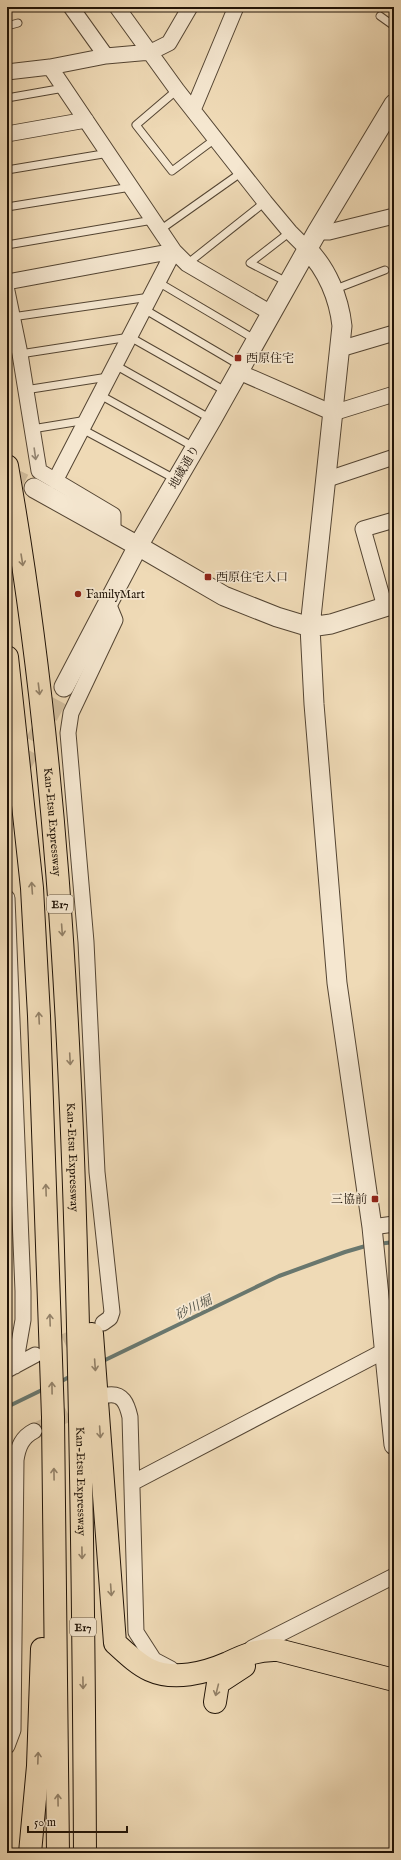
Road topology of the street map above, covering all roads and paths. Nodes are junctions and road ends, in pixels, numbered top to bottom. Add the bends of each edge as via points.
1 (71, 7) edge
2 (117, 7) edge
3 (190, 7) edge
4 (236, 7) edge
5 (380, 16) dead end
6 (18, 23) dead end
7 (7, 26) edge
8 (394, 26) edge
9 (151, 52) junction
10 (106, 56) junction
11 (50, 67) junction
12 (8, 69) edge
13 (64, 88) junction
14 (178, 90) junction
15 (7, 98) edge
16 (394, 104) edge
17 (193, 110) junction
18 (86, 120) junction
19 (7, 134) edge
20 (215, 139) junction
21 (109, 153) junction
22 (7, 170) edge
23 (242, 172) junction
24 (131, 187) junction
25 (265, 202) junction
26 (7, 208) edge
27 (393, 218) edge
28 (157, 225) junction
29 (290, 232) junction
30 (317, 232) junction
31 (7, 245) edge
32 (307, 249) junction
33 (174, 251) junction
34 (188, 264) junction
35 (385, 270) dead end
36 (7, 282) edge
37 (158, 282) junction
38 (289, 282) junction
39 (333, 290) junction
40 (7, 291) edge
41 (147, 303) junction
42 (271, 313) junction
43 (12, 317) junction
44 (394, 333) edge
45 (130, 336) junction
46 (256, 340) junction
47 (340, 349) junction
48 (20, 354) junction
49 (240, 370) junction
50 (112, 371) junction
51 (25, 390) junction
52 (227, 392) junction
53 (394, 394) edge
54 (100, 395) junction
55 (333, 413) junction
56 (212, 420) junction
57 (84, 424) junction
58 (32, 429) junction
59 (195, 448) junction
60 (394, 457) edge
61 (7, 466) edge
62 (176, 480) junction
63 (325, 480) junction
64 (55, 481) junction
65 (34, 488) tunnel mouth
66 (394, 520) edge
67 (113, 531) junction
68 (138, 546) junction
69 (108, 603) junction
70 (390, 605) edge
71 (310, 627) junction
72 (7, 657) edge
73 (64, 686) tunnel mouth
74 (7, 898) edge
75 (394, 1224) edge
76 (372, 1229) junction
77 (91, 1335) junction
78 (384, 1351) junction
79 (43, 1357) junction
80 (11, 1368) edge
81 (95, 1397) junction
82 (34, 1431) tunnel mouth
83 (394, 1445) edge
84 (11, 1478) edge
85 (132, 1483) junction
86 (54, 1504) junction
87 (394, 1576) edge
88 (394, 1680) edge
89 (394, 1687) edge
90 (215, 1702) dead end
91 (7, 1746) edge
92 (30, 1853) edge
93 (58, 1853) edge
94 (85, 1853) edge

1 - 10 street
2 - 9 street
3 - 9 street via 169,43
4 - 17 street
5 - 8 lane
6 - 7 lane
9 - 10 street
9 - 14 street
10 - 11 street
11 - 12 street
11 - 13 street
13 - 15 lane
13 - 18 street
14 - 17 street
14 - 20 lane via 136,125 172,171
16 - 30 street, 地蔵通り
17 - 20 street
18 - 19 street
18 - 21 street
20 - 23 street
21 - 22 lane
21 - 24 street
23 - 25 street
23 - 28 lane
24 - 26 lane
24 - 28 street
25 - 29 street
25 - 34 lane
27 - 30 street via 329,232
28 - 31 lane
28 - 33 street
29 - 32 street
29 - 38 lane via 250,263
30 - 32 street, 地蔵通り
32 - 38 street, 地蔵通り
32 - 39 street via 319,260
33 - 34 street
33 - 36 street
33 - 37 street
34 - 42 street
35 - 39 lane
37 - 41 street
37 - 46 lane
38 - 42 street, 地蔵通り
39 - 47 street via 341,315
40 - 43 street
41 - 43 lane
41 - 45 street
41 - 49 lane
42 - 46 street, 地蔵通り
43 - 48 street
44 - 47 street
45 - 48 lane
45 - 50 street
45 - 52 lane
46 - 49 street, 地蔵通り
47 - 55 street
48 - 51 street
49 - 52 street, 地蔵通り
49 - 55 street
50 - 51 lane
50 - 54 street
50 - 56 lane
51 - 58 street
52 - 56 street, 地蔵通り
53 - 55 street
54 - 57 street
54 - 59 lane
55 - 63 street
56 - 59 street, 地蔵通り
57 - 58 lane
57 - 62 lane
57 - 64 street
58 -> 64 street via 39,472
59 - 62 street, 地蔵通り
60 - 63 street
61 -> 77 highway, Kan-Etsu Expressway / E17 via 27,591 46,749 68,1017 73,1145
62 - 68 street, 地蔵通り
63 - 71 street
64 - 67 street via 113,515
65 - 67 street
66 - 70 street via 363,529
67 - 68 street
68 - 69 street, 地蔵通り
68 - 71 street via 224,596
69 - 73 street, 地蔵通り
69 - 77 street via 115,620 71,713 68,733 86,942 97,1172 112,1312 110,1318
70 - 71 street via 331,624
71 - 76 street via 315,726 337,983
79 -> 72 highway, E17 via 42,1100 32,888
74 - 80 street via 23,1291 23,1320
75 - 76 street
76 - 78 street
77 -> 81 highway, Kan-Etsu Expressway
78 - 83 street
78 - 85 street
79 - 80 street
86 -> 79 highway, E17 via 53,1417
81 - 85 street via 114,1394 124,1399 127,1404 130,1417
81 -> 88 highway via 116,1644 140,1664 162,1674 196,1674 264,1649 278,1650
81 -> 94 highway, Kan-Etsu Expressway / E17
82 - 84 street via 20,1442
84 - 91 street via 13,1730
85 - 87 street via 136,1632 154,1660 168,1669 193,1673 218,1665
92 -> 86 highway via 38,1766 43,1611
93 -> 86 highway, E17
89 -> 90 highway via 296,1660 263,1659 251,1661 218,1683

